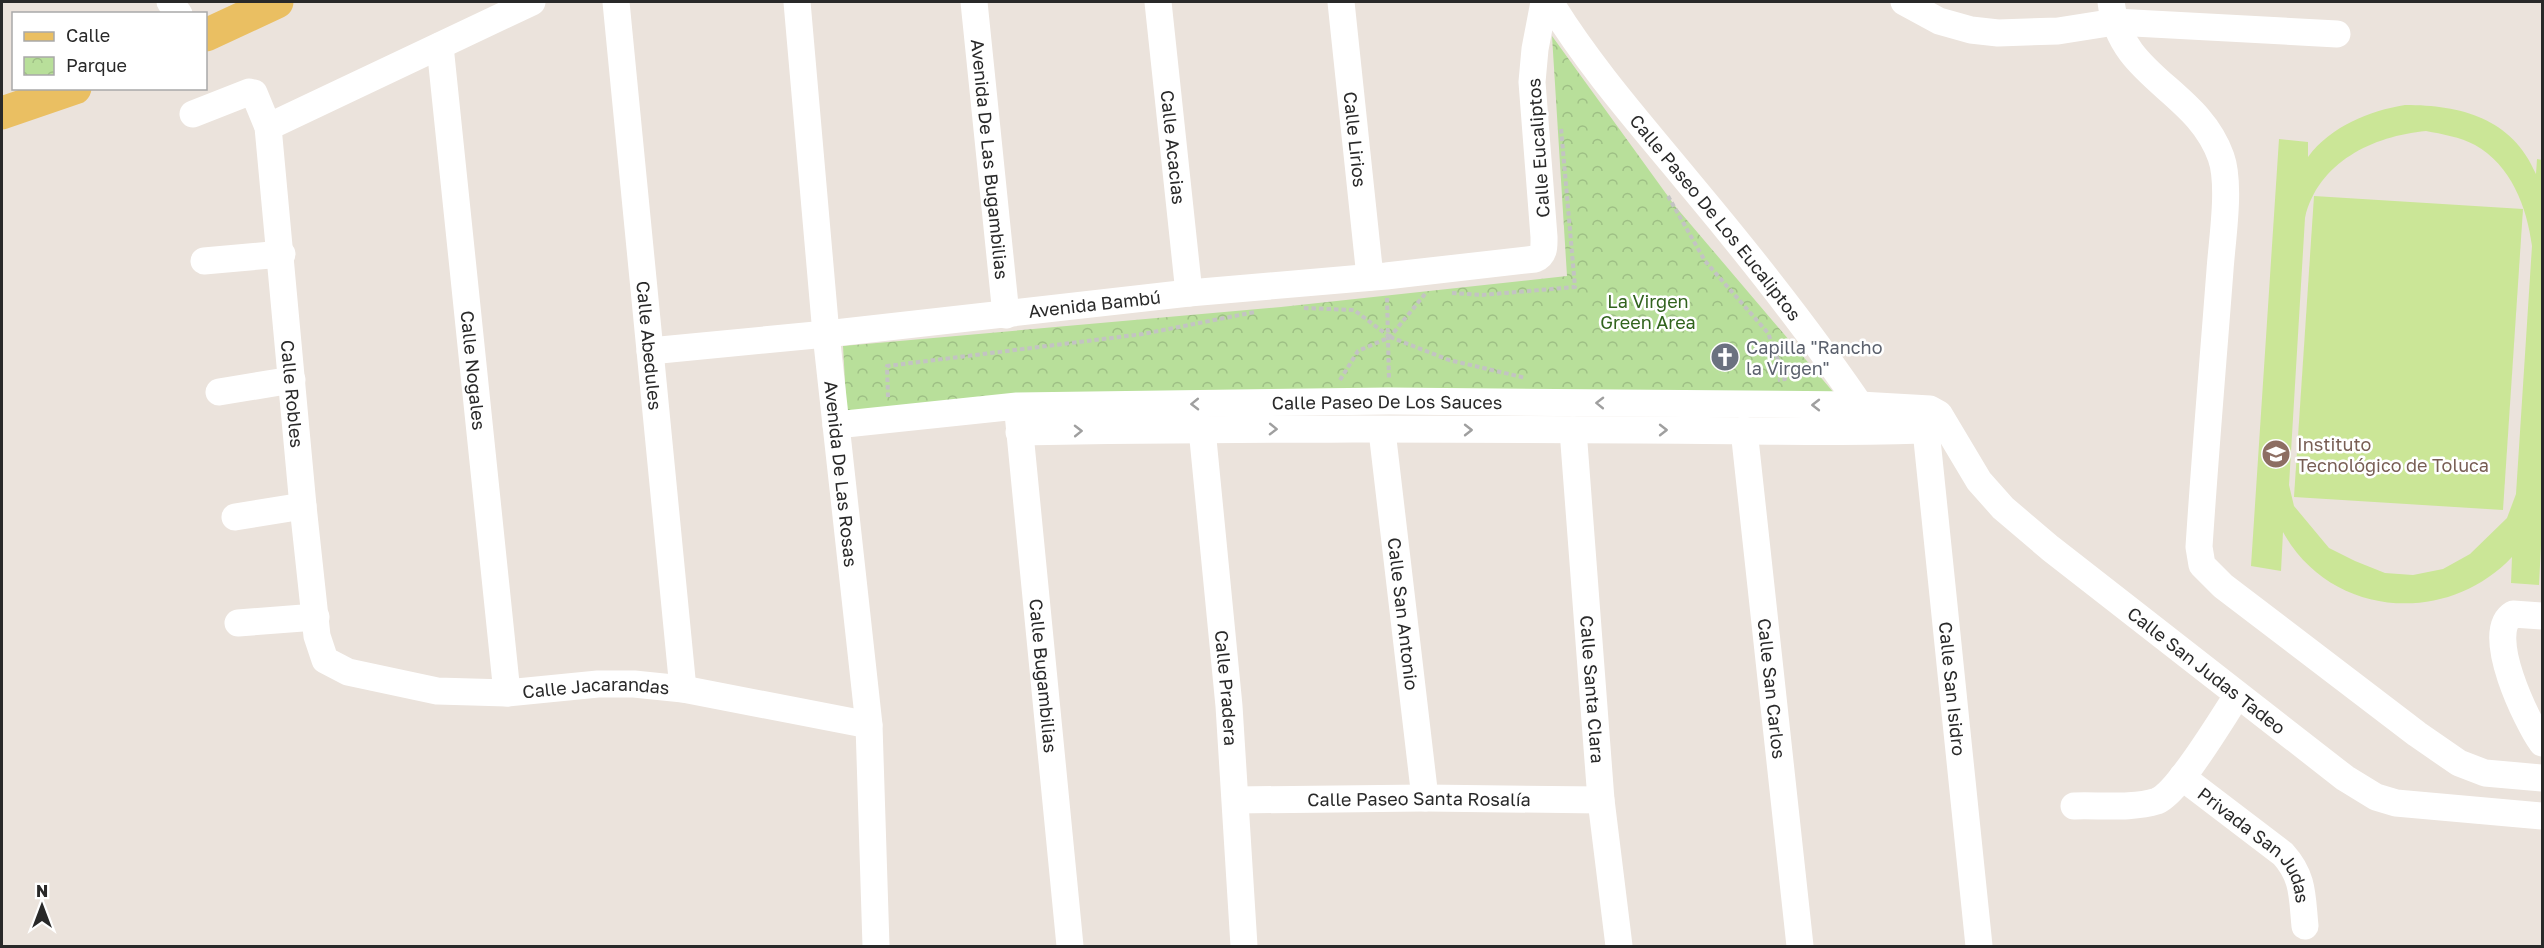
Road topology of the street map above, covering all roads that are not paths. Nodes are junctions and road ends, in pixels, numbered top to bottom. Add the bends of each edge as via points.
1 (230, 2) edge
2 (277, 2) edge
3 (532, 2) edge
4 (616, 2) edge
5 (797, 2) edge
6 (974, 2) edge
7 (1158, 2) edge
8 (1341, 2) edge
9 (1544, 2) edge
10 (1550, 2) edge
11 (1904, 2) edge
12 (207, 12) edge
13 (2113, 12) edge
14 (2168, 13) edge
15 (2337, 34) dead end
16 (207, 35) edge
17 (440, 46) junction
18 (69, 90) edge
19 (2, 114) edge
20 (193, 114) dead end
21 (268, 127) junction
22 (282, 254) junction
23 (1540, 257) joint
24 (204, 261) dead end
25 (1378, 276) junction
26 (1189, 293) junction
27 (1006, 315) junction
28 (826, 334) junction
29 (650, 351) junction
30 (292, 380) junction
31 (219, 392) dead end
32 (1860, 405) junction
33 (1018, 419) junction
34 (1937, 424) junction
35 (836, 425) junction
36 (1202, 429) junction
37 (1573, 430) junction
38 (1744, 430) junction
39 (1382, 431) junction
40 (1879, 433) junction
41 (303, 506) junction
42 (236, 517) dead end
43 (2542, 616) edge
44 (316, 617) junction
45 (238, 623) dead end
46 (325, 660) joint
47 (683, 689) junction
48 (507, 693) junction
49 (2237, 696) junction
50 (869, 725) junction
51 (2542, 743) edge
52 (2182, 777) junction
53 (2542, 778) edge
54 (1425, 798) junction
55 (1236, 800) junction
56 (1600, 800) junction
57 (2074, 806) dead end
58 (2542, 816) edge
59 (2306, 926) dead end
60 (876, 946) edge
61 (1070, 946) edge
62 (1244, 946) edge
63 (1619, 946) edge
64 (1800, 946) edge
65 (1979, 946) edge

1 - 12 main road
2 - 16 main road
3 - 17 street
4 - 29 street, Calle Abedules
5 - 28 street, Avenida De Las Rosas
6 - 27 street, Avenida De Las Bugambilias
7 - 26 street, Calle Acacias
8 - 25 street, Calle Lirios
9 - 23 street, Calle Eucaliptos via 1532,82 1544,237
10 - 32 street, Calle Paseo De Los Eucaliptos via 1605,80 1792,311
11 - 13 street via 1939,21 1998,33 2058,31
13 - 14 street
13 - 53 street via 2129,52 2204,123 2224,168 2199,547 2202,565 2223,586 2453,760 2485,773
14 - 15 street
17 - 21 street
17 - 48 street, Calle Nogales
18 - 19 main road
20 - 21 street, Calle Robles via 249,92 258,98
21 - 22 street, Calle Robles
22 - 24 street
22 - 30 street, Calle Robles
23 - 25 street, Avenida Bambú
25 - 26 street, Avenida Bambú
26 - 27 street, Avenida Bambú
27 - 28 street, Avenida Bambú
28 - 29 street, Avenida Bambú
28 - 35 street, Avenida De Las Rosas
29 - 47 street, Calle Abedules
30 - 31 street
30 - 41 street, Calle Robles
32 -> 33 street, Calle Paseo De Los Sauces via 1389,401
32 - 34 street, Calle Paseo De Los Sauces via 1914,407
32 - 40 street, Calle Paseo De Los Eucaliptos
33 - 35 street, Calle Paseo De Los Sauces
33 -> 36 street, Calle Paseo De Los Sauces
33 - 61 street, Calle Bugambilias
34 - 40 street, Calle Paseo De Los Sauces
34 - 49 street, Calle San Judas Tadeo via 2003,508
34 - 65 street, Calle San Isidro
35 - 50 street, Avenida De Las Rosas
36 -> 39 street, Calle Paseo De Los Sauces
36 - 55 street, Calle Pradera
37 -> 38 street, Calle Paseo De Los Sauces
39 -> 37 street, Calle Paseo De Los Sauces
37 - 56 street, Calle Santa Clara
38 - 40 street, Calle Paseo De Los Sauces
38 - 64 street, Calle San Carlos
39 - 54 street, Calle San Antonio
41 - 42 street
41 - 44 street, Calle Robles
43 - 51 street via 2513,614 2503,630 2514,689
44 - 45 street
44 - 46 street, Calle Robles
46 - 48 street, Calle Jacarandas via 348,672 437,690
47 - 48 street, Calle Jacarandas via 598,684
47 - 50 street, Calle Jacarandas
49 - 52 street, Privada San Judas
49 - 58 street, Calle San Judas Tadeo via 2376,797 2406,804
50 - 60 street, Avenida De Las Rosas
52 - 57 street, Privada San Judas via 2169,793 2155,801
52 - 59 street, Privada San Judas via 2283,854 2293,866 2301,888
54 - 55 street, Calle Paseo Santa Rosalía
54 - 56 street, Calle Paseo Santa Rosalía
55 - 62 street, Calle Pradera
56 - 63 street, Calle Santa Clara

